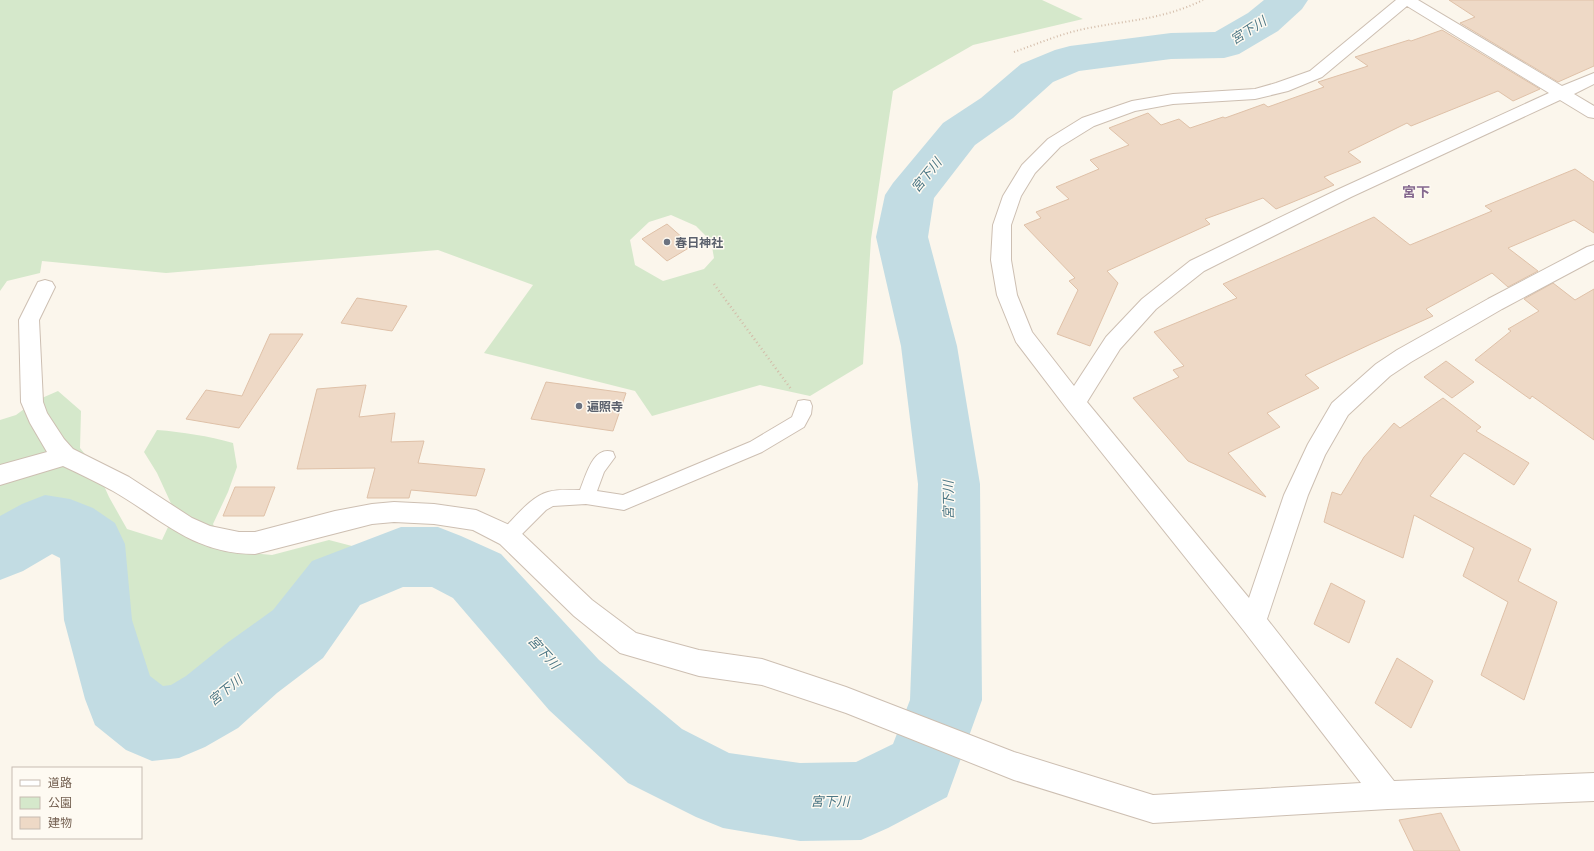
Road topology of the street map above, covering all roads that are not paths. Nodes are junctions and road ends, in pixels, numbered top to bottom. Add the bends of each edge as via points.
1 (1407, 0) edge
2 (1594, 78) edge
3 (1561, 94) junction
4 (1594, 113) edge
5 (1594, 252) edge
6 (45, 287) dead end
7 (1075, 403) junction
8 (804, 406) road end
9 (65, 456) junction
10 (607, 457) dead end
11 (0, 475) edge
12 (586, 497) junction
13 (508, 536) junction
14 (1253, 622) junction
15 (1594, 787) edge
16 (1388, 795) junction

1 - 3 street
1 - 7 street via 1316,74 1282,88 1255,94 1173,99 1132,106 1088,122 1054,143 1028,169 1012,196 1002,225 1001,260 1007,295 1023,336
2 - 3 street
3 - 4 street
3 - 7 street via 1345,193 1197,266 1149,304 1118,338
5 - 14 street via 1404,356 1383,370 1340,409 1316,451 1296,495
6 - 9 street via 29,320 32,402 38,417
7 - 14 street
8 - 12 lane via 798,422 756,447 639,497 624,503
9 - 11 street
9 - 13 street via 120,484 184,525 207,536 239,543 255,543 335,522 394,512 476,520
10 - 12 lane via 597,468
12 - 13 lane via 550,498
13 - 16 street via 583,608 629,644 699,663 762,672 846,700 1014,766 1153,809
14 - 16 street
15 - 16 street

